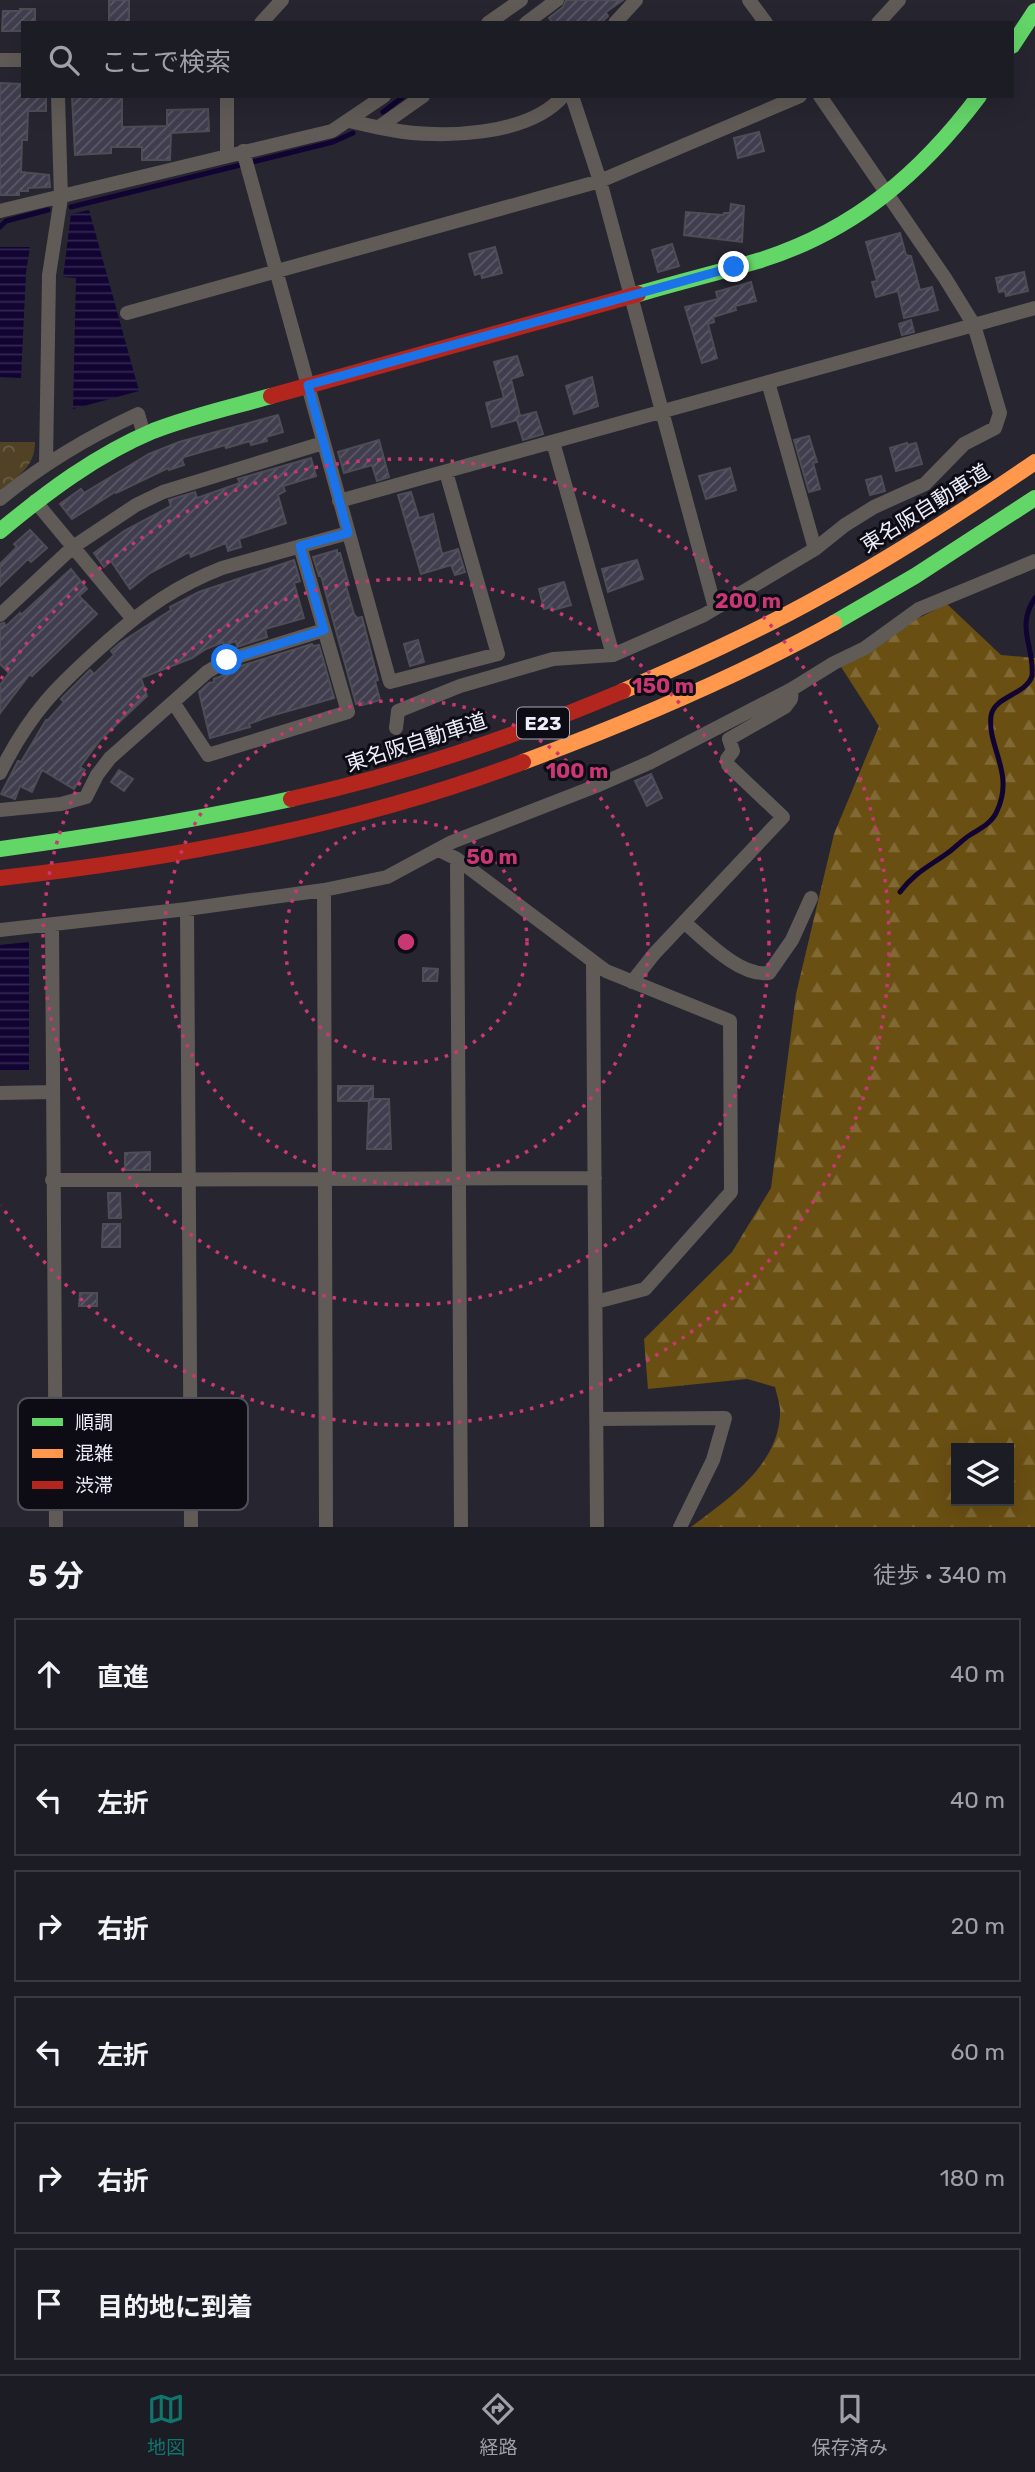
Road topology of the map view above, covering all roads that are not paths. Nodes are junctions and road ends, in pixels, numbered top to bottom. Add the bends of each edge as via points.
1 (282, 0) edge
2 (521, 0) edge
3 (557, 0) edge
4 (636, 0) edge
5 (749, 0) edge
6 (899, 0) edge
7 (1035, 11) edge
8 (263, 21) edge
9 (491, 21) edge
10 (529, 21) edge
11 (617, 21) edge
12 (765, 21) edge
13 (880, 21) edge
14 (1014, 43) edge
15 (0, 60) edge
16 (21, 60) edge
17 (58, 98) edge
18 (227, 98) edge
19 (381, 98) edge
20 (420, 98) edge
21 (561, 98) edge
22 (573, 98) edge
23 (795, 98) edge
24 (821, 98) edge
25 (977, 98) edge
26 (349, 121) junction
27 (379, 127) junction
28 (243, 154) junction
29 (227, 155) junction
30 (600, 181) junction
31 (889, 195) junction
32 (61, 198) junction
33 (0, 211) edge
34 (277, 272) junction
35 (629, 297) junction
36 (1035, 308) edge
37 (127, 313) dead end
38 (974, 325) junction
39 (768, 382) junction
40 (308, 385) junction
41 (661, 412) junction
42 (144, 435) junction
43 (553, 442) junction
44 (323, 443) junction
45 (46, 463) junction
46 (1035, 463) edge
47 (446, 472) junction
48 (1035, 498) edge
49 (0, 499) edge
50 (35, 501) junction
51 (339, 501) junction
52 (0, 531) edge
53 (348, 533) junction
54 (300, 546) junction
55 (73, 547) junction
56 (815, 549) junction
57 (1035, 561) edge
58 (715, 608) junction
59 (0, 615) edge
60 (132, 618) junction
61 (324, 630) junction
62 (613, 654) junction
63 (793, 689) junction
64 (173, 702) junction
65 (396, 728) dead end
66 (0, 773) edge
67 (0, 810) edge
68 (0, 849) edge
69 (439, 850) junction
70 (457, 859) junction
71 (0, 878) edge
72 (324, 890) junction
73 (811, 898) dead end
74 (187, 909) junction
75 (684, 922) junction
76 (52, 925) junction
77 (0, 930) edge
78 (593, 962) junction
79 (632, 982) junction
80 (53, 1092) junction
81 (0, 1093) edge
82 (595, 1178) junction
83 (324, 1179) junction
84 (459, 1179) junction
85 (52, 1180) junction
86 (190, 1180) junction
87 (596, 1303) junction
88 (55, 1398) edge
89 (191, 1398) edge
90 (597, 1419) junction
91 (326, 1527) edge
92 (461, 1527) edge
93 (597, 1527) edge
94 (680, 1527) edge

1 - 8 street
2 - 9 street
3 - 10 street
4 - 11 street
5 - 12 street
6 - 13 street
7 - 14 main road
15 - 16 street
17 - 32 street
18 - 29 street
19 - 26 street
20 - 27 street
21 - 27 street via 545,112 486,131 412,132
22 - 30 street
23 - 30 street
24 - 31 street
25 - 31 main road via 939,148
26 - 27 street
26 - 28 street via 332,131
28 - 29 street
28 - 34 street
29 - 32 street
30 - 34 street
30 - 35 street
31 - 35 main road via 787,250
31 - 38 street
32 - 33 street
32 - 45 street via 49,275
34 - 37 street
34 - 40 street
35 - 40 main road
35 - 41 street
36 - 38 street
38 - 39 street
38 - 56 street via 1000,413 995,428 964,444 925,484 874,506
39 - 41 street
39 - 56 street
40 - 42 main road
40 - 44 street
41 - 43 street
41 - 58 street
42 - 45 street via 138,414
42 - 50 main road via 71,475
43 - 47 street
43 - 62 street
44 - 51 street
44 - 55 street via 163,492
45 - 49 street
46 - 68 main road, 東名阪自動車道 / E23 via 945,523 786,615 572,712 447,756 291,801 159,827
47 - 51 street
47 - 53 street via 498,654 390,682
48 - 71 main road, E23 via 944,559 790,646 624,724 536,757 422,797 260,838 163,857
50 - 52 main road
50 - 55 street
51 - 53 street
53 - 54 street
54 - 60 street via 201,576
54 - 61 street
55 - 59 street
55 - 60 street
56 - 58 street
57 - 63 street via 919,610 865,648
58 - 62 street
60 - 66 street via 46,699 16,740
61 - 64 street via 227,660
61 - 64 street via 348,712 208,755
62 - 65 street via 553,659 460,686 398,711
63 - 69 street via 651,762
63 - 75 street via 785,707 729,739 733,751 727,759 783,817
64 - 67 street via 110,758 86,797
69 - 70 street
69 - 72 street via 387,877
70 - 78 street
70 - 84 street
72 - 74 street
72 - 83 street
73 - 75 street via 792,940 769,973 746,970
74 - 76 street
74 - 86 street
75 - 79 street
76 - 77 street
76 - 80 street
78 - 79 street
78 - 82 street
79 - 87 street via 730,1021 731,1192 645,1289
80 - 81 street
80 - 85 street
82 - 84 street
82 - 87 street
83 - 84 street
83 - 86 street
83 - 91 street
84 - 92 street
85 - 86 street
85 - 88 street
86 - 89 street
87 - 90 street
90 - 93 street
90 - 94 street via 725,1418 713,1460

